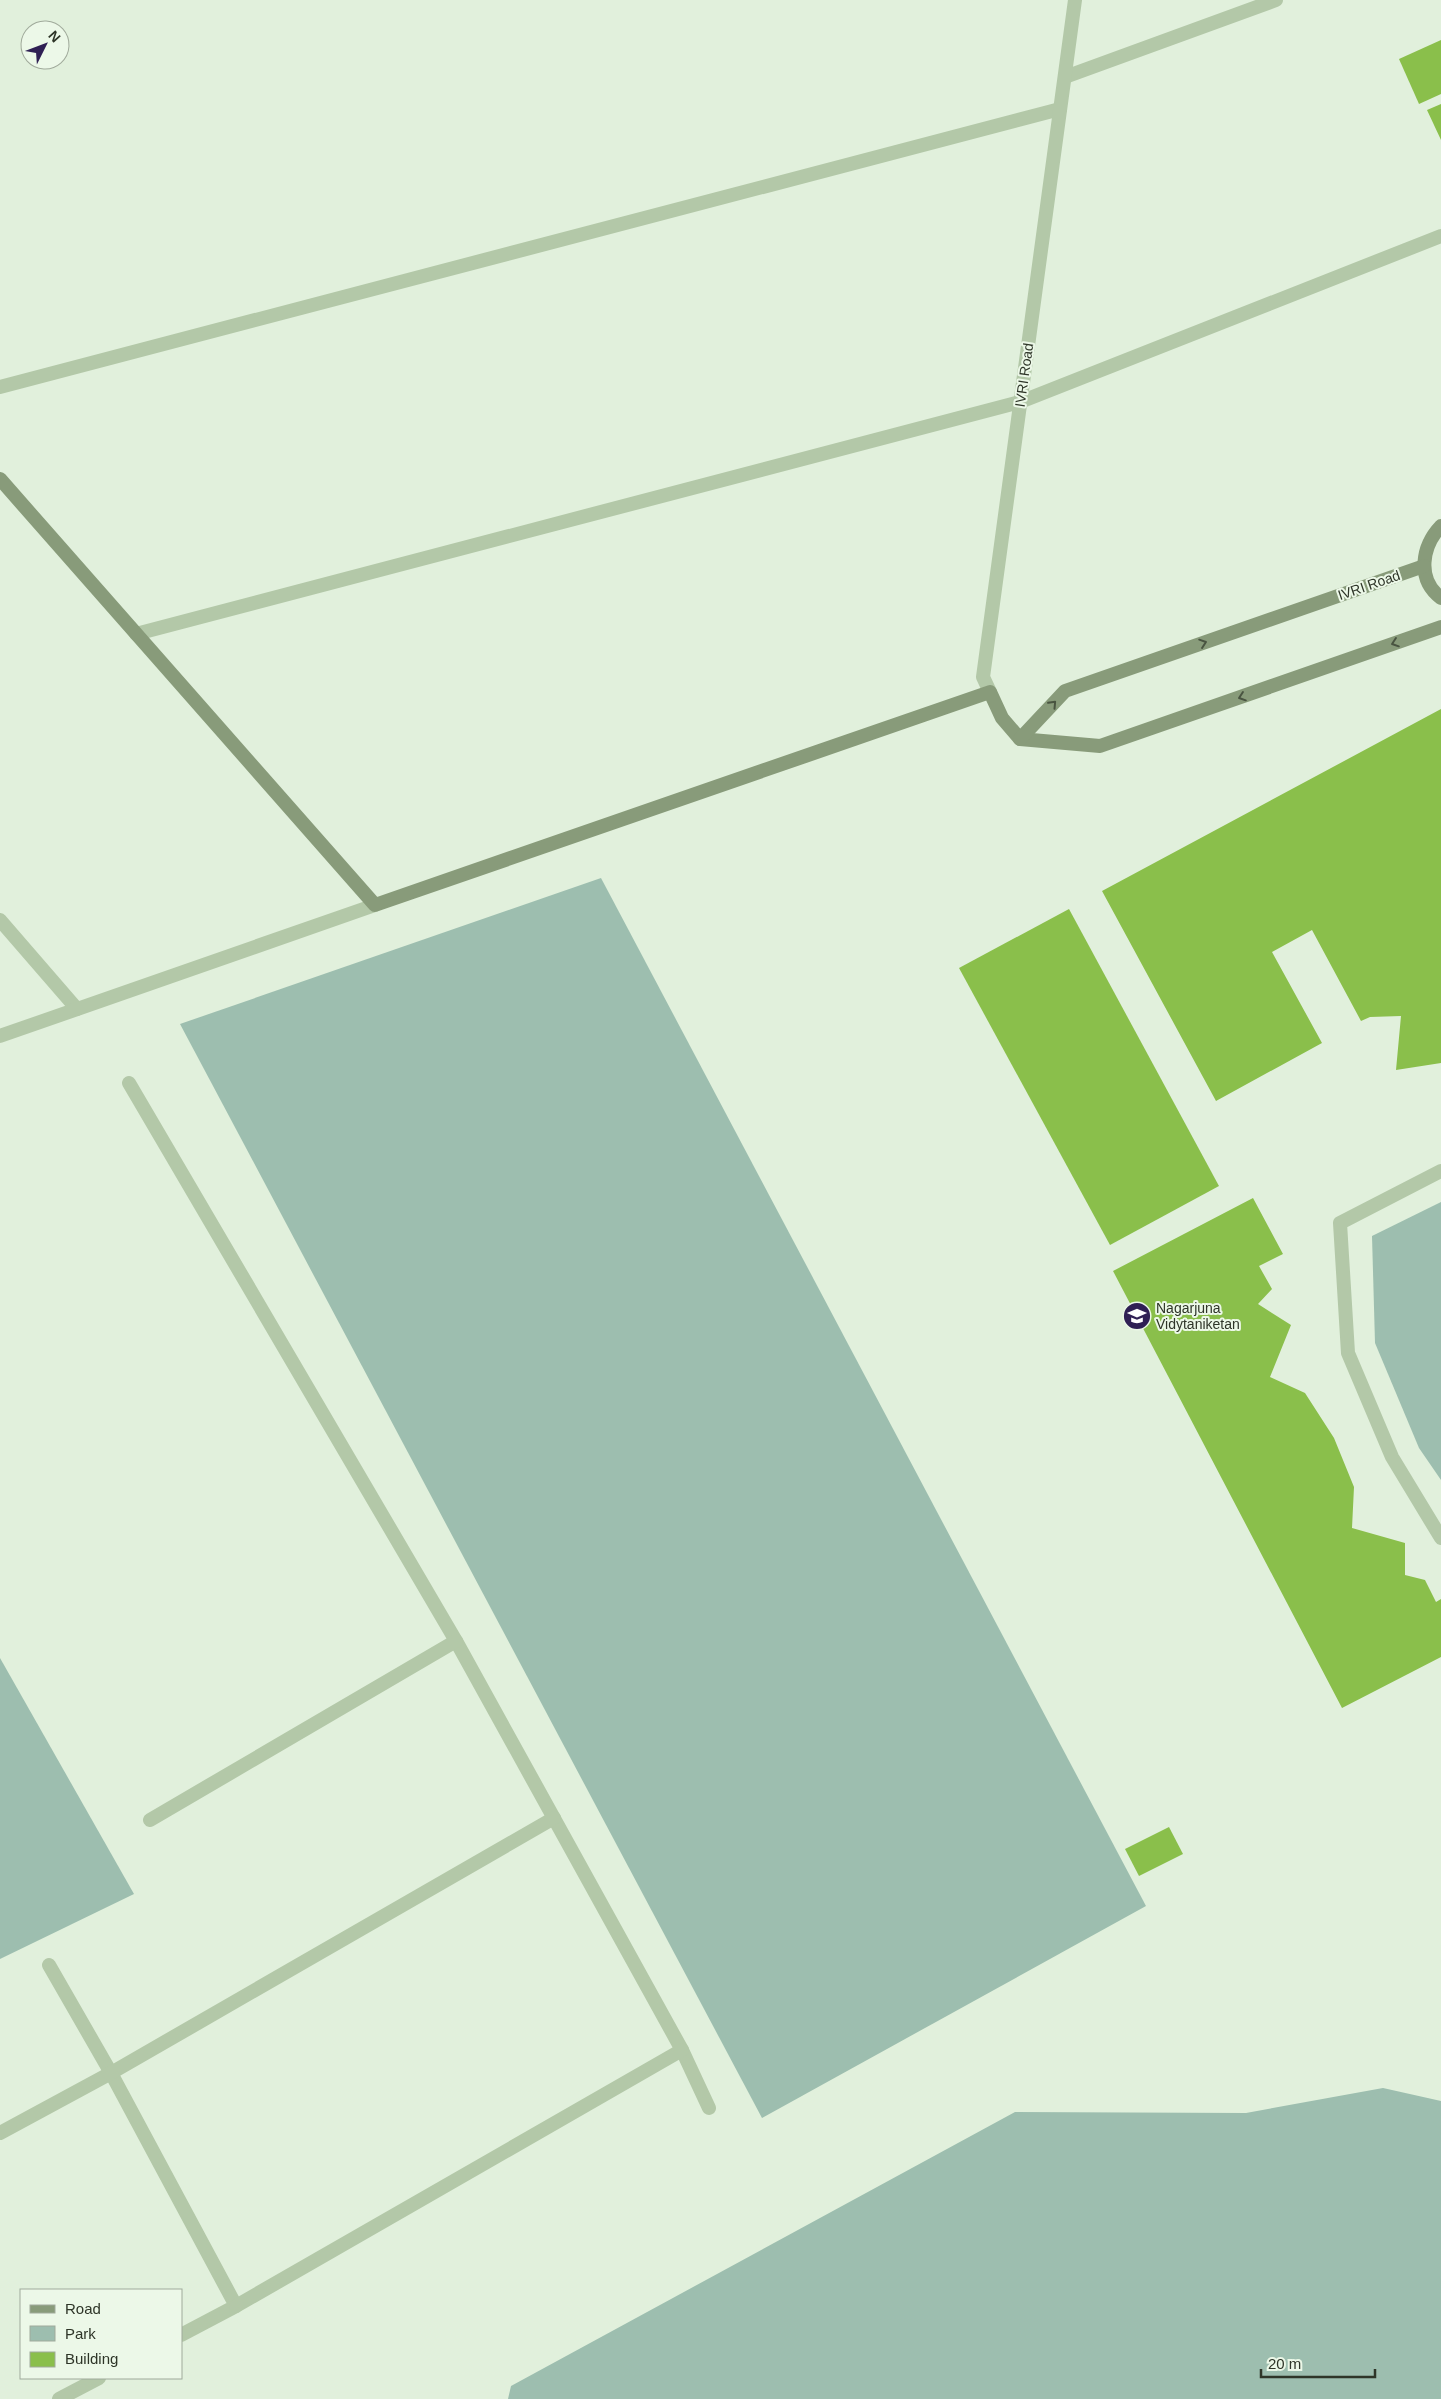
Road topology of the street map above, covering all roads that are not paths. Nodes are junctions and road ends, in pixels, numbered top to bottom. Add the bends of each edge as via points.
1 (1075, 0) edge
2 (1276, 0) edge
3 (1065, 77) junction
4 (1060, 109) junction
5 (1441, 236) edge
6 (0, 387) edge
7 (1020, 402) junction
8 (0, 479) edge
9 (1441, 526) edge
10 (1424, 566) junction
11 (1441, 598) edge
12 (1441, 627) edge
13 (136, 634) junction
14 (990, 692) junction
15 (1020, 739) junction
16 (374, 905) junction
17 (0, 920) edge
18 (77, 1009) junction
19 (0, 1036) edge
20 (129, 1083) dead end
21 (1441, 1171) edge
22 (1441, 1538) edge
23 (456, 1642) junction
24 (554, 1818) junction
25 (150, 1820) dead end
26 (49, 1965) dead end
27 (682, 2050) junction
28 (111, 2073) junction
29 (709, 2108) dead end
30 (0, 2133) edge
31 (236, 2306) junction
32 (182, 2334) edge
33 (97, 2379) edge
34 (59, 2399) edge

1 - 3 street, IVRI Road
2 - 3 street
3 - 4 street, IVRI Road
4 - 6 street
4 - 7 street, IVRI Road
5 - 7 street
7 - 13 street
7 - 14 street, IVRI Road via 983,677
8 - 13 main road
9 - 10 main road via 1431,536 1425,550
10 - 11 main road via 1428,582
15 -> 10 main road, IVRI Road via 1065,691
12 -> 15 main road via 1100,746
13 - 16 main road
14 - 15 main road, IVRI Road via 1002,718
14 - 16 main road
16 - 18 street
17 - 18 street
18 - 19 street
20 - 23 street
21 - 22 street via 1340,1223 1348,1353 1392,1457
23 - 24 street
23 - 25 street
24 - 27 street
24 - 28 street
26 - 28 street
27 - 29 street
27 - 31 street
28 - 30 street
28 - 31 street
31 - 32 street
33 - 34 street

